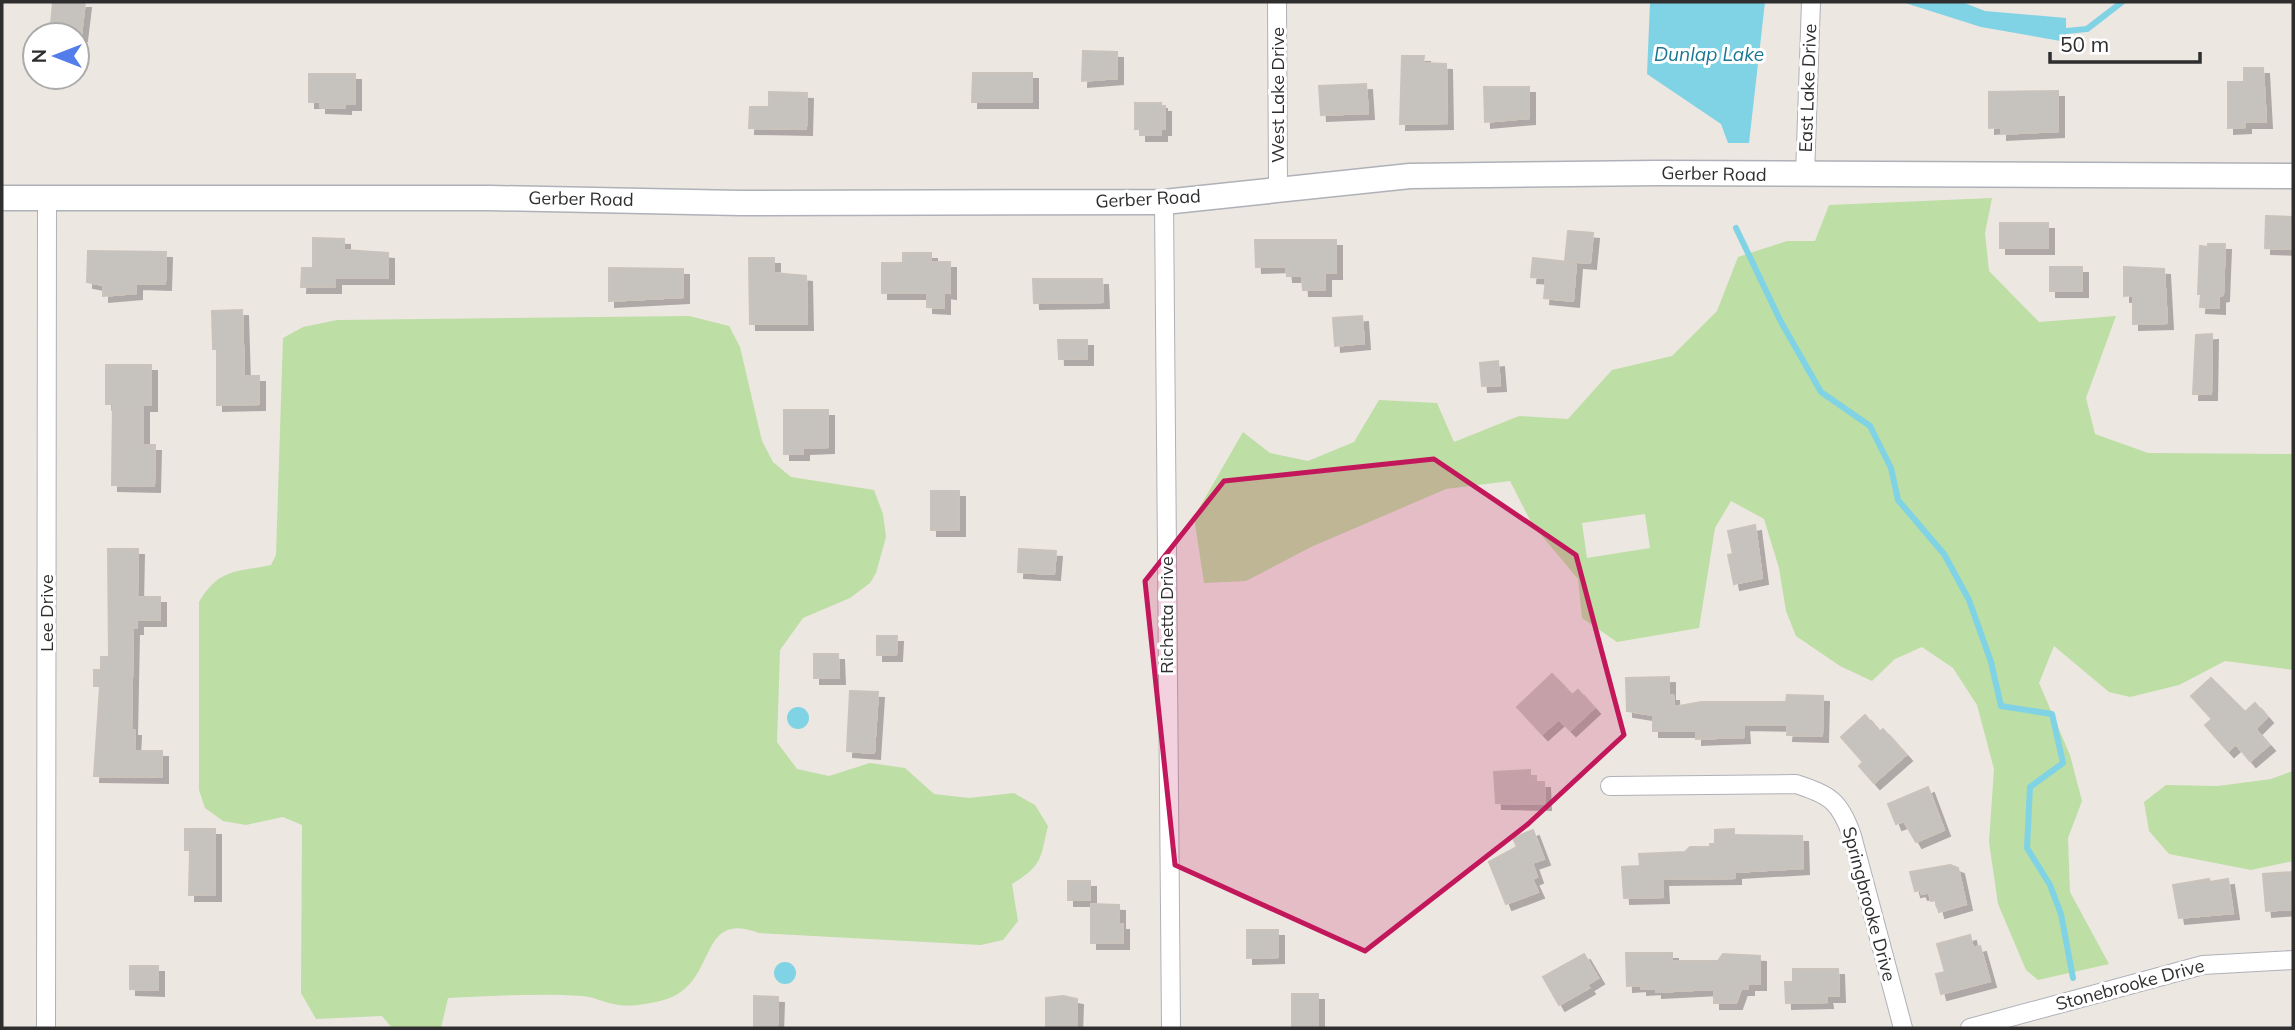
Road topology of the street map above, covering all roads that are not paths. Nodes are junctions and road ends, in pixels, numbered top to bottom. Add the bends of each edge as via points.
1 (1277, 2) edge
2 (1811, 2) edge
3 (1805, 175) junction
4 (2293, 176) edge
5 (1278, 188) junction
6 (2, 198) edge
7 (47, 198) junction
8 (1164, 202) junction
9 (1610, 786) dead end
10 (2293, 961) edge
11 (46, 1028) edge
12 (1171, 1028) edge
13 (1903, 1028) edge
14 (1970, 1028) edge

1 - 5 street, West Lake Drive
2 - 3 street, East Lake Drive
3 - 4 street, Gerber Road
3 - 5 street, Gerber Road via 1410,176
5 - 8 street, Gerber Road
6 - 7 street, Gerber Road
7 - 8 street, Gerber Road
7 - 11 street, Lee Drive
8 - 12 street, Richetta Drive
9 - 13 street, Springbrooke Drive via 1796,784 1834,801 1852,836
10 - 14 street, Stonebrooke Drive via 2203,965

